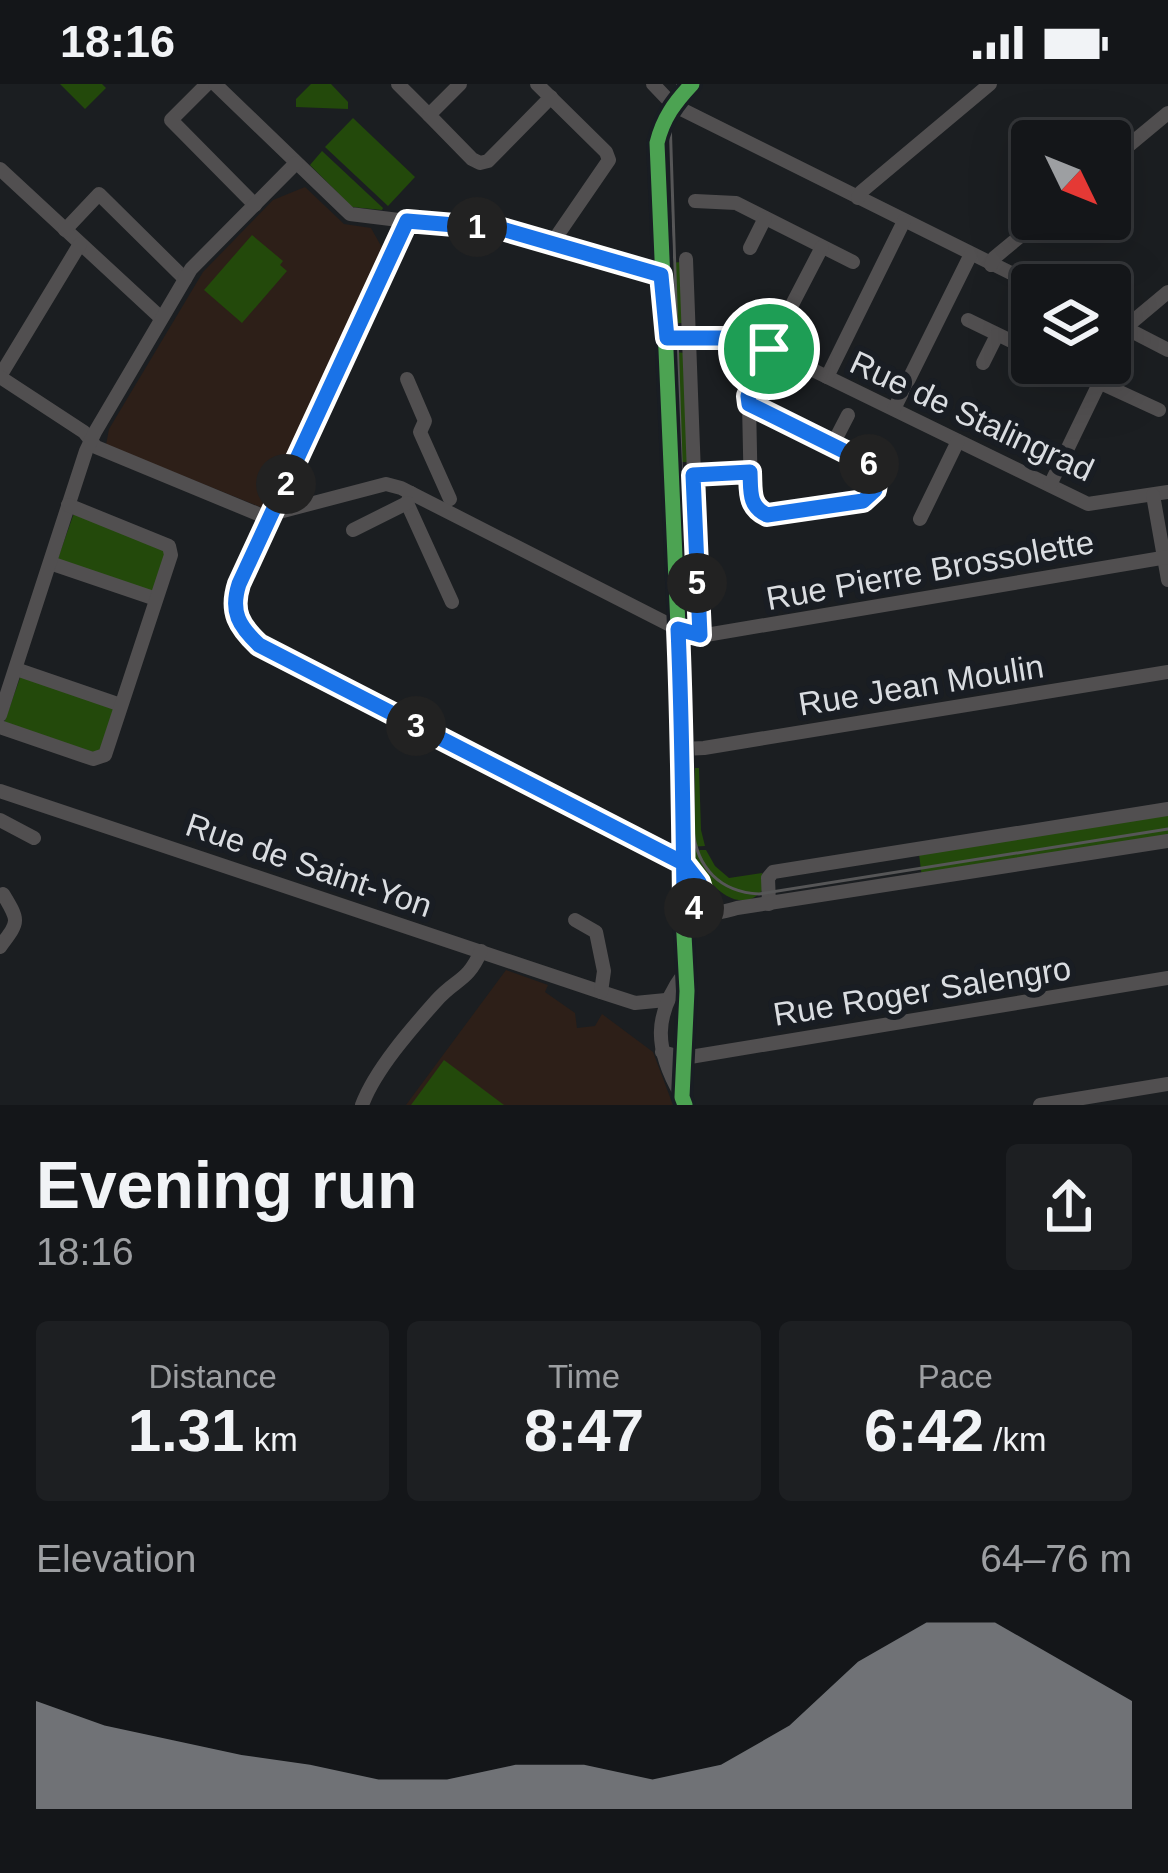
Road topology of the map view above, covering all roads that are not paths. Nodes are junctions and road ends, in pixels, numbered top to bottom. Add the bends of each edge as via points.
1 (398, 84) edge
2 (460, 84) edge
3 (537, 84) edge
4 (653, 84) edge
5 (692, 84) edge
6 (990, 84) edge
7 (204, 85) edge
8 (551, 98) junction
9 (673, 105) junction
10 (1168, 113) edge
11 (429, 115) junction
12 (1131, 144) edge
13 (296, 163) junction
14 (0, 170) edge
15 (858, 198) junction
16 (695, 201) dead end
17 (255, 205) junction
18 (765, 218) junction
19 (407, 221) junction
20 (904, 221) junction
21 (65, 230) junction
22 (1015, 240) edge
23 (552, 243) junction
24 (80, 244) junction
25 (822, 247) junction
26 (750, 248) dead end
27 (971, 254) junction
28 (686, 259) dead end
29 (991, 265) junction
30 (865, 268) junction
31 (1011, 274) edge
32 (661, 275) junction
33 (185, 279) junction
34 (1168, 292) edge
35 (956, 313) junction
36 (161, 318) junction
37 (1131, 323) edge
38 (1131, 330) edge
39 (997, 335) junction
40 (667, 338) junction
41 (689, 338) junction
42 (1011, 341) edge
43 (769, 349) junction
44 (1168, 350) edge
45 (983, 362) dead end
46 (0, 376) edge
47 (827, 377) junction
48 (407, 379) dead end
49 (1099, 384) edge
50 (1104, 384) edge
51 (854, 403) junction
52 (749, 404) junction
53 (894, 410) junction
54 (1159, 410) dead end
55 (91, 441) junction
56 (958, 441) junction
57 (833, 444) junction
58 (750, 472) junction
59 (693, 475) junction
60 (1050, 484) junction
61 (1161, 493) edge
62 (409, 498) junction
63 (450, 499) dead end
64 (68, 505) junction
65 (273, 514) junction
66 (920, 520) dead end
67 (353, 530) dead end
68 (1166, 557) edge
69 (50, 563) junction
70 (1168, 580) edge
71 (157, 598) junction
72 (452, 602) dead end
73 (678, 629) junction
74 (700, 635) junction
75 (16, 669) junction
76 (1168, 672) edge
77 (122, 705) junction
78 (0, 716) edge
79 (0, 727) edge
80 (683, 748) junction
81 (0, 791) edge
82 (1168, 808) edge
83 (0, 820) edge
84 (34, 838) dead end
85 (1168, 841) edge
86 (685, 864) junction
87 (3, 894) dead end
88 (703, 895) junction
89 (684, 899) junction
90 (769, 904) junction
91 (736, 908) junction
92 (697, 911) junction
93 (575, 920) dead end
94 (686, 936) junction
95 (0, 947) edge
96 (482, 951) junction
97 (686, 970) junction
98 (1168, 979) edge
99 (601, 992) junction
100 (667, 1000) junction
101 (635, 1003) junction
102 (684, 1018) junction
103 (661, 1024) junction
104 (662, 1052) junction
105 (684, 1058) junction
106 (1168, 1084) edge
107 (683, 1101) edge
108 (362, 1105) edge
109 (1040, 1105) edge

1 - 11 street
2 - 11 street
3 - 8 street
4 - 9 street
5 - 9 street
6 - 15 street
7 - 13 street
7 - 17 street via 171,120
8 - 11 street via 480,163
8 - 23 street via 609,160
9 - 15 street
9 - 32 street via 657,143
10 - 12 street
13 - 17 street
13 - 19 street via 350,214
14 - 21 street
15 - 20 street
16 - 18 street via 727,200
17 - 33 street
18 - 25 street
18 - 26 street
19 - 23 street via 502,229
19 - 65 street
20 - 27 street
20 - 30 street
21 - 24 street
21 - 33 street via 99,194
22 - 29 street
23 - 32 street
24 - 36 street
24 - 46 street
25 - 30 street
25 - 43 street
27 - 29 street
27 - 35 street
28 - 41 street
29 - 31 street
30 - 47 street
32 - 40 street
33 - 36 street
34 - 37 street
35 - 39 street
35 - 53 street
36 - 55 street
38 - 44 street
39 - 42 street
39 - 45 street
40 - 41 street, Rue de Stalingrad
40 - 73 street
41 - 43 street, Rue de Stalingrad via 747,338
41 - 59 street
43 - 47 street, Rue de Stalingrad
43 - 52 street
46 - 55 street
47 - 51 street, Rue de Stalingrad
48 - 63 street via 425,421 419,432
49 - 60 street
50 - 54 street
51 - 53 street, Rue de Stalingrad
51 - 57 street
52 - 57 street
52 - 58 street
53 - 56 street, Rue de Stalingrad
55 - 64 street
55 - 65 street via 117,458
56 - 60 street, Rue de Stalingrad
56 - 66 street
57 - 58 street via 877,476 863,501 767,515 751,500
58 - 59 street
59 - 74 street
60 - 61 street, Rue de Stalingrad via 1088,504
61 - 68 street
62 - 65 street via 386,484
62 - 67 street
62 - 72 street
62 - 73 street
64 - 69 street
64 - 71 street via 169,546
65 - 86 street via 235,598 240,628 259,645
68 - 70 street
68 - 74 street, Rue Pierre Brossolette
69 - 71 street
69 - 75 street
71 - 77 street
73 - 74 street
73 - 80 street
75 - 77 street
75 - 78 street
76 - 80 street, Rue Jean Moulin
77 - 79 street via 105,755 93,759
80 - 86 street
81 - 96 street, Rue de Saint-Yon
82 - 90 street via 773,872
83 - 84 street
85 - 90 street
86 - 88 street
86 - 89 street
87 - 95 street via 17,924
88 - 89 street
88 - 91 street
88 - 92 street
89 - 92 street
89 - 94 street
90 - 91 street
91 - 92 street
92 - 94 street
93 - 99 street via 596,932
94 - 97 street
96 - 99 street, Rue de Saint-Yon
96 - 108 street via 471,974 440,996 400,1046
97 - 100 street
97 - 102 street
98 - 105 street, Rue Roger Salengro
99 - 101 street, Rue de Saint-Yon
100 - 101 street, Rue de Saint-Yon
100 - 102 street
100 - 103 street
101 - 103 street, Rue de Saint-Yon
102 - 103 street
102 - 105 street
103 - 104 street
104 - 105 street
104 - 107 street
105 - 107 street
106 - 109 street

